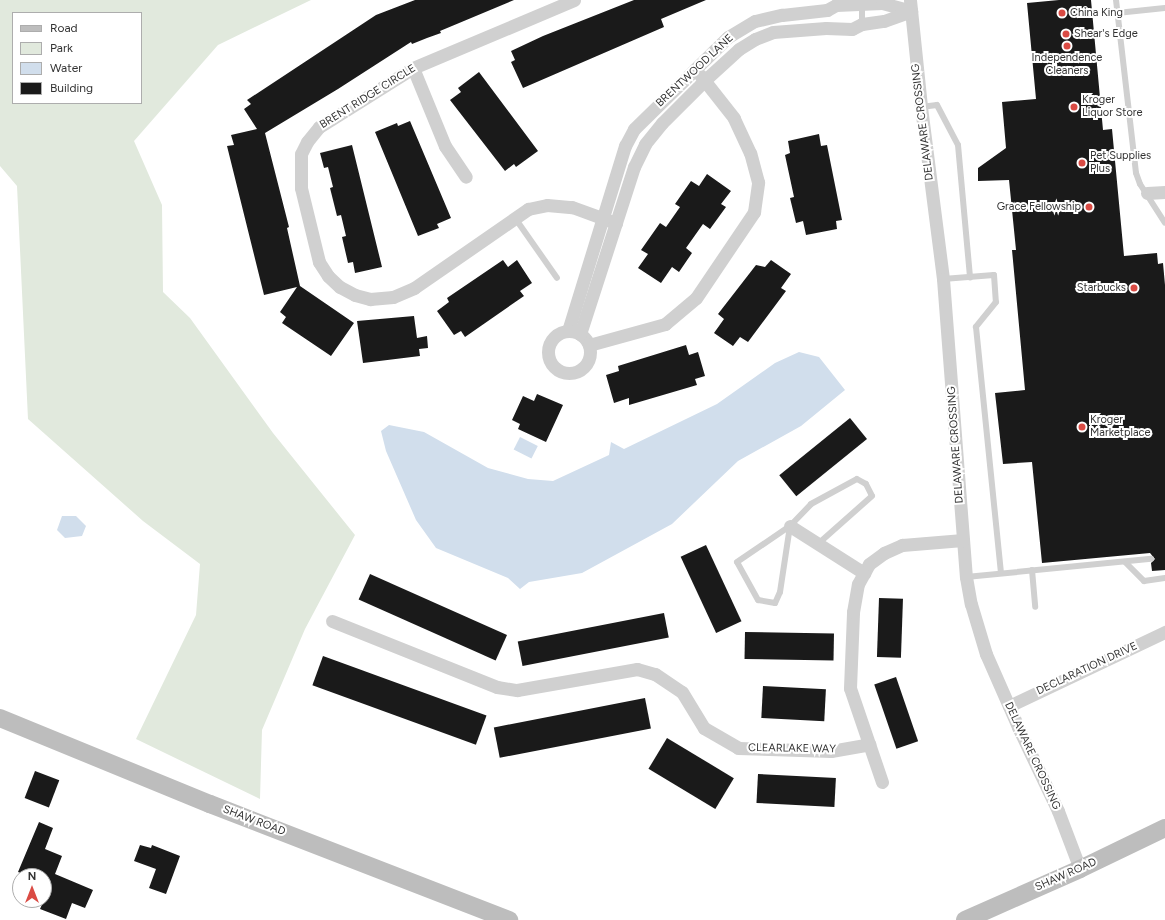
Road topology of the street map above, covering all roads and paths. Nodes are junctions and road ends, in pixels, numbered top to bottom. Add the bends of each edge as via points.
1 (574, 0) edge
2 (1116, 0) edge
3 (862, 4) junction
4 (911, 5) edge
5 (1165, 8) edge
6 (1117, 13) junction
7 (826, 19) junction
8 (862, 24) junction
9 (413, 68) junction
10 (694, 70) junction
11 (705, 80) junction
12 (921, 107) junction
13 (466, 177) dead end
14 (1165, 192) edge
15 (1146, 193) junction
16 (602, 217) junction
17 (515, 218) junction
18 (616, 222) junction
19 (1165, 223) edge
20 (970, 277) junction
21 (558, 278) dead end
22 (943, 279) junction
23 (574, 333) junction
24 (589, 345) junction
25 (790, 526) junction
26 (963, 540) junction
27 (818, 544) junction
28 (1151, 559) dead end
29 (1125, 562) junction
30 (1032, 570) junction
31 (864, 573) junction
32 (1001, 573) junction
33 (966, 577) junction
34 (1165, 578) edge
35 (1035, 607) dead end
36 (332, 621) dead end
37 (1165, 632) edge
38 (1009, 706) junction
39 (0, 718) edge
40 (869, 744) junction
41 (882, 782) dead end
42 (1165, 828) edge
43 (1080, 869) junction
44 (509, 920) edge
45 (965, 920) edge

1 - 9 street, BRENT RIDGE CIRCLE
2 - 6 lane
3 - 4 street, BRENTWOOD LANE
3 - 7 street, BRENTWOOD LANE via 836,5
3 - 8 lane
4 - 8 street, BRENTWOOD LANE via 884,20
4 - 12 street, DELAWARE CROSSING
5 - 6 lane
6 - 15 lane via 1136,173
7 - 8 street, BRENTWOOD LANE via 852,29
7 - 10 street, BRENTWOOD LANE via 782,15 755,21 728,37
7 - 11 street, BRENTWOOD LANE via 755,39 739,49
9 - 13 street via 446,146
9 - 17 street, BRENT RIDGE CIRCLE via 319,127 301,154 301,188 319,262 328,276 340,287 355,295 370,299 393,297 414,288
10 - 11 street
10 - 16 street, BRENTWOOD LANE via 634,129 625,146
11 - 18 street, BRENTWOOD LANE via 645,144 634,167
11 - 24 street via 734,118 750,153 758,182 754,212 696,298 664,324
12 - 20 lane via 937,105 958,144
12 - 22 street, DELAWARE CROSSING
14 - 15 street
15 - 19 lane
16 - 17 street, BRENT RIDGE CIRCLE via 572,208 547,205 528,209
16 - 18 street, BRENT RIDGE CIRCLE
16 - 23 street, BRENTWOOD LANE
17 - 21 lane
18 - 23 street, BRENTWOOD LANE
20 - 22 lane
20 - 32 lane via 994,276 996,302 976,327
22 - 26 street, DELAWARE CROSSING
23 - 24 street
23 - 24 street via 555,337 548,350 550,362 561,371 574,372 586,365 590,352
25 - 25 lane via 737,562 758,600 775,603 780,592
25 - 27 street
25 - 27 lane via 811,504 857,478 866,484 872,496
26 - 31 street via 902,545 884,553 869,564
26 - 33 street, DELAWARE CROSSING
27 - 31 street
28 - 29 lane
29 - 30 lane
29 - 34 lane via 1144,581
30 - 32 lane
30 - 35 lane
31 - 40 street via 858,584 853,612 850,688
32 - 33 lane
33 - 38 street, DELAWARE CROSSING via 970,604 986,654
36 - 40 street, CLEARLAKE WAY via 497,688 517,690 637,669 655,674 682,692 704,728 738,748 832,751
37 - 38 street, DECLARATION DRIVE
38 - 43 street, DELAWARE CROSSING via 1058,811
39 - 44 main road, SHAW ROAD via 210,804
40 - 41 street
42 - 43 main road, SHAW ROAD
43 - 45 main road, SHAW ROAD

